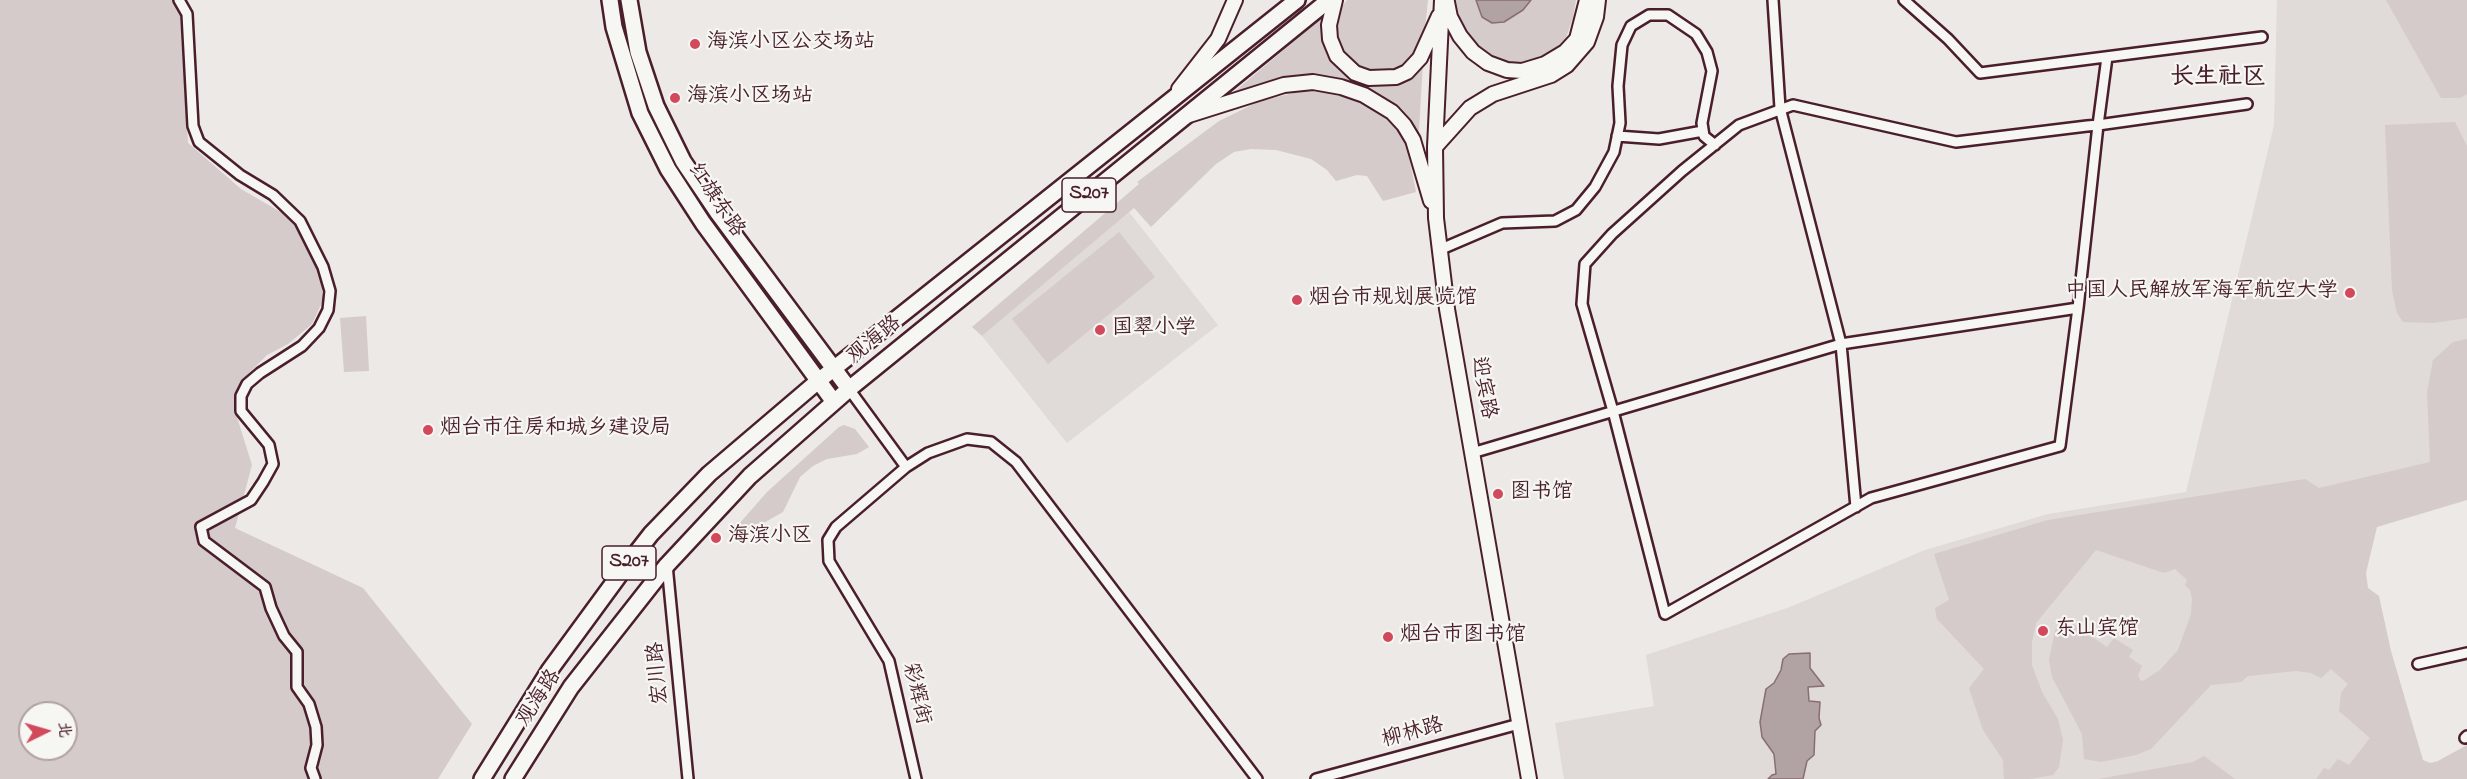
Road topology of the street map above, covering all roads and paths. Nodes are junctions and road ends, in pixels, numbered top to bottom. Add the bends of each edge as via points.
1 (179, 0) edge
2 (610, 0) edge
3 (629, 0) edge
4 (1235, 0) edge
5 (1297, 0) edge
6 (1329, 0) edge
7 (1335, 0) edge
8 (1587, 0) edge
9 (1598, 0) edge
10 (1773, 0) edge
11 (1904, 0) edge
12 (1444, 3) edge
13 (2262, 37) dead end
14 (2107, 57) junction
15 (1167, 103) junction
16 (2247, 104) dead end
17 (1780, 108) junction
18 (1186, 116) junction
19 (2098, 125) junction
20 (1703, 131) junction
21 (1617, 136) junction
22 (1715, 145) junction
23 (1435, 147) junction
24 (1436, 218) junction
25 (1439, 250) junction
26 (2078, 308) junction
27 (1841, 344) junction
28 (833, 370) junction
29 (817, 382) junction
30 (849, 389) junction
31 (834, 402) junction
32 (1613, 411) junction
33 (1472, 453) junction
34 (906, 467) junction
35 (1856, 507) junction
36 (667, 564) junction
37 (2467, 653) edge
38 (2418, 663) dead end
39 (1520, 724) junction
40 (315, 779) edge
41 (482, 779) edge
42 (513, 779) edge
43 (688, 779) edge
44 (916, 779) edge
45 (1257, 779) edge
46 (1316, 779) edge
47 (1529, 779) edge

1 - 40 street via 188,14 193,126 199,142 273,195 300,221 323,267 330,291 328,310 319,327 302,346 247,384 241,396 241,411 269,445 273,464 263,483 251,500 201,527 204,541 265,587 284,636 297,652 297,687 309,704 316,727 317,745 311,768
2 - 29 main road, 红旗东路 via 614,27 640,113 668,169
3 - 28 main road, 红旗东路 via 639,52 656,106 683,161
4 - 15 main road via 1218,39
5 - 15 main road, S207
6 - 18 main road, 观海路 / S207
7 - 12 main road via 1329,25 1337,56 1355,73 1369,78 1407,72 1420,58
8 - 12 main road via 1577,39 1545,64 1522,71 1488,63 1473,52 1460,36
9 - 23 main road via 1587,42 1567,65 1551,75 1493,94 1470,108
10 - 17 street
11 - 14 street via 1980,73
12 - 23 main road, 迎宾路
13 - 14 street
14 - 19 street
15 - 28 main road, 观海路 / S207
16 - 19 street
17 - 19 street via 1793,105 1956,142
17 - 22 street via 1740,125
17 - 27 street
18 - 24 main road via 1284,85 1313,82 1364,95 1392,112 1413,140
18 - 30 main road, 观海路 / S207
19 - 26 street
20 - 21 street via 1659,140
20 - 21 street via 1712,70 1707,52 1695,34 1668,15 1649,15 1631,26 1622,45
20 - 22 street
21 - 25 street via 1614,152 1595,187 1576,210 1555,221 1502,223
22 - 32 street via 1612,234 1586,264 1582,304
23 - 24 main road, 迎宾路
24 - 25 main road, 迎宾路
25 - 33 main road, 迎宾路
26 - 27 street
26 - 35 street via 2060,446 1871,498
27 - 32 street
27 - 35 street
28 - 29 main road, S207
28 - 30 main road, 红旗东路
29 - 31 main road, 红旗东路
29 - 41 main road, 观海路 / S207 via 709,474 651,534 549,671
30 - 31 main road, 观海路 / S207
30 - 34 street
31 - 36 main road, 观海路 / S207 via 750,476
32 - 33 street
32 - 35 street via 1665,614
33 - 39 main road, 迎宾路
34 - 44 street, 彩辉街 via 836,527 828,540 829,561 889,661
34 - 45 street via 928,453 967,439 991,442 1016,462
36 - 42 main road, 观海路 / S207 via 571,687
36 - 43 street, 宏川路
37 - 38 street
39 - 46 street, 柳林路
39 - 47 main road, 迎宾路

